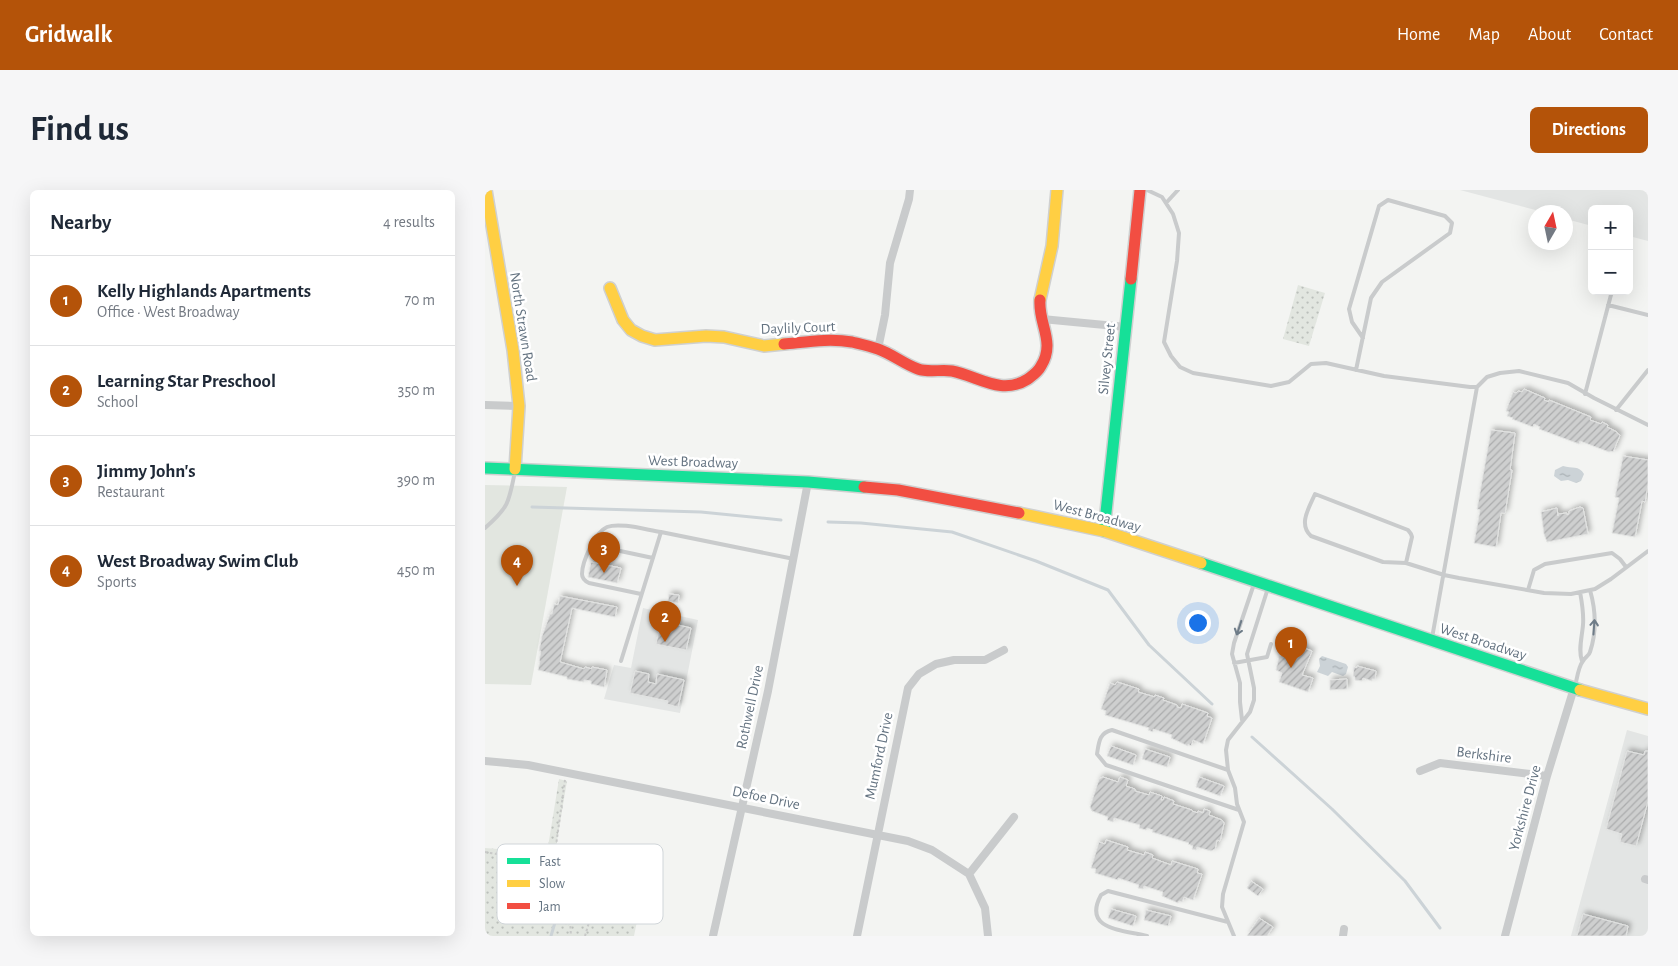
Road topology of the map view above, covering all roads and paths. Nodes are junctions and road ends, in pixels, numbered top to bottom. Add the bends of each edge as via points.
1 (486, 190) edge
2 (910, 190) edge
3 (1057, 190) edge
4 (1140, 190) edge
5 (1147, 190) edge
6 (1178, 190) edge
7 (1166, 203) junction
8 (610, 288) dead end
9 (1611, 295) edge
10 (1608, 305) junction
11 (1648, 315) edge
12 (1042, 320) junction
13 (1125, 327) junction
14 (1363, 338) junction
15 (878, 349) junction
16 (1356, 370) junction
17 (1648, 370) edge
18 (1477, 387) junction
19 (1585, 394) junction
20 (485, 405) edge
21 (519, 406) junction
22 (1617, 410) junction
23 (1648, 425) edge
24 (485, 468) edge
25 (515, 469) junction
26 (808, 482) junction
27 (485, 528) edge
28 (1104, 531) junction
29 (661, 532) junction
30 (592, 545) junction
31 (1648, 551) edge
32 (653, 558) junction
33 (794, 559) junction
34 (1406, 563) junction
35 (1627, 567) junction
36 (1444, 575) junction
37 (1255, 582) junction
38 (1268, 586) junction
39 (1528, 590) junction
40 (1590, 590) junction
41 (1579, 592) junction
42 (641, 594) junction
43 (1432, 641) junction
44 (1271, 644) dead end
45 (1004, 650) dead end
46 (621, 661) dead end
47 (1247, 661) junction
48 (1582, 661) junction
49 (1233, 663) junction
50 (1575, 688) junction
51 (1648, 709) edge
52 (1242, 720) junction
53 (485, 761) edge
54 (1228, 770) junction
55 (1420, 771) dead end
56 (567, 773) junction
57 (1547, 776) junction
58 (742, 808) junction
59 (1239, 810) junction
60 (1014, 817) dead end
61 (877, 835) junction
62 (556, 844) edge
63 (969, 874) junction
64 (1228, 922) junction
65 (589, 924) edge
66 (569, 925) edge
67 (571, 936) edge
68 (585, 936) edge
69 (713, 936) edge
70 (857, 936) edge
71 (988, 936) edge
72 (1147, 936) edge
73 (1234, 936) edge
74 (1505, 936) edge

1 - 21 street, North Strawn Road via 513,350
2 - 15 street via 890,263
3 - 12 street via 1052,246 1040,294
4 - 13 street, Silvey Street
5 - 7 lane via 1162,197
6 - 7 lane
7 - 16 lane via 1179,233 1164,342 1180,368 1271,386 1289,382 1311,364 1326,363
8 - 15 street, Daylily Court via 623,320 631,330 655,340 706,336 764,346 821,340 850,342
9 - 10 lane
10 - 11 lane
10 - 19 lane
12 - 13 street
12 - 15 street, Daylily Court via 1048,339 1042,365 1035,374 1011,386 995,386 952,371 920,370
13 - 28 street, Silvey Street
14 - 14 lane via 1371,298 1382,282 1450,233 1452,223 1445,216 1388,200 1379,206 1349,309 1352,322
14 - 16 lane
16 - 18 lane
17 - 22 lane
18 - 19 lane via 1500,372 1519,371 1568,383
18 - 36 lane
19 - 22 lane
20 - 21 street
21 - 25 street, North Strawn Road
22 - 23 lane
24 - 25 street, West Broadway
25 - 26 street, West Broadway
25 - 27 lane via 510,496 502,513
26 - 28 street, West Broadway via 916,493
26 - 33 street, Rothwell Drive
28 - 37 street, West Broadway
29 - 30 lane via 614,525 604,528
29 - 32 lane
29 - 33 lane
30 - 32 lane
30 - 42 lane via 582,574 585,580
31 - 35 lane
32 - 42 lane
33 - 58 street, Rothwell Drive
34 - 34 lane via 1383,562 1311,536 1304,522 1315,494 1408,530 1412,537
34 - 36 lane
35 - 39 lane via 1612,553 1545,564 1534,570
35 - 40 lane
36 - 39 lane
36 - 43 lane
37 - 38 street, West Broadway
37 -> 49 lane via 1234,643
38 - 43 street, West Broadway
38 - 47 lane via 1249,643
39 - 41 lane
40 - 41 lane
48 -> 40 lane via 1589,654 1595,623
41 - 48 lane via 1584,608 1579,654
42 - 46 lane
43 - 50 street, West Broadway
44 - 47 lane via 1267,657
45 - 61 street, Mumford Drive via 985,660 935,664 919,674 909,688
47 - 49 lane
47 - 52 lane via 1255,688 1254,700 1250,712
48 - 50 lane
49 - 52 lane via 1240,683
50 - 51 street, West Broadway
50 - 57 street, Yorkshire Drive
52 - 54 lane via 1228,740
53 - 56 street, Defoe Drive
54 - 59 lane
54 - 59 lane via 1112,730 1099,739 1097,754 1106,765
55 - 57 street, Berkshire via 1440,763
56 - 58 street, Defoe Drive
56 - 62 path
57 - 74 street, Yorkshire Drive
58 - 61 street, Defoe Drive
58 - 69 street, Rothwell Drive
59 - 64 lane via 1244,822 1223,894
60 - 63 street
61 - 63 street, Defoe Drive via 932,850
61 - 70 street, Mumford Drive
63 - 71 street via 985,908
64 - 72 lane via 1108,891 1101,894 1096,908 1102,925
64 - 73 lane
65 - 68 path
66 - 67 path

